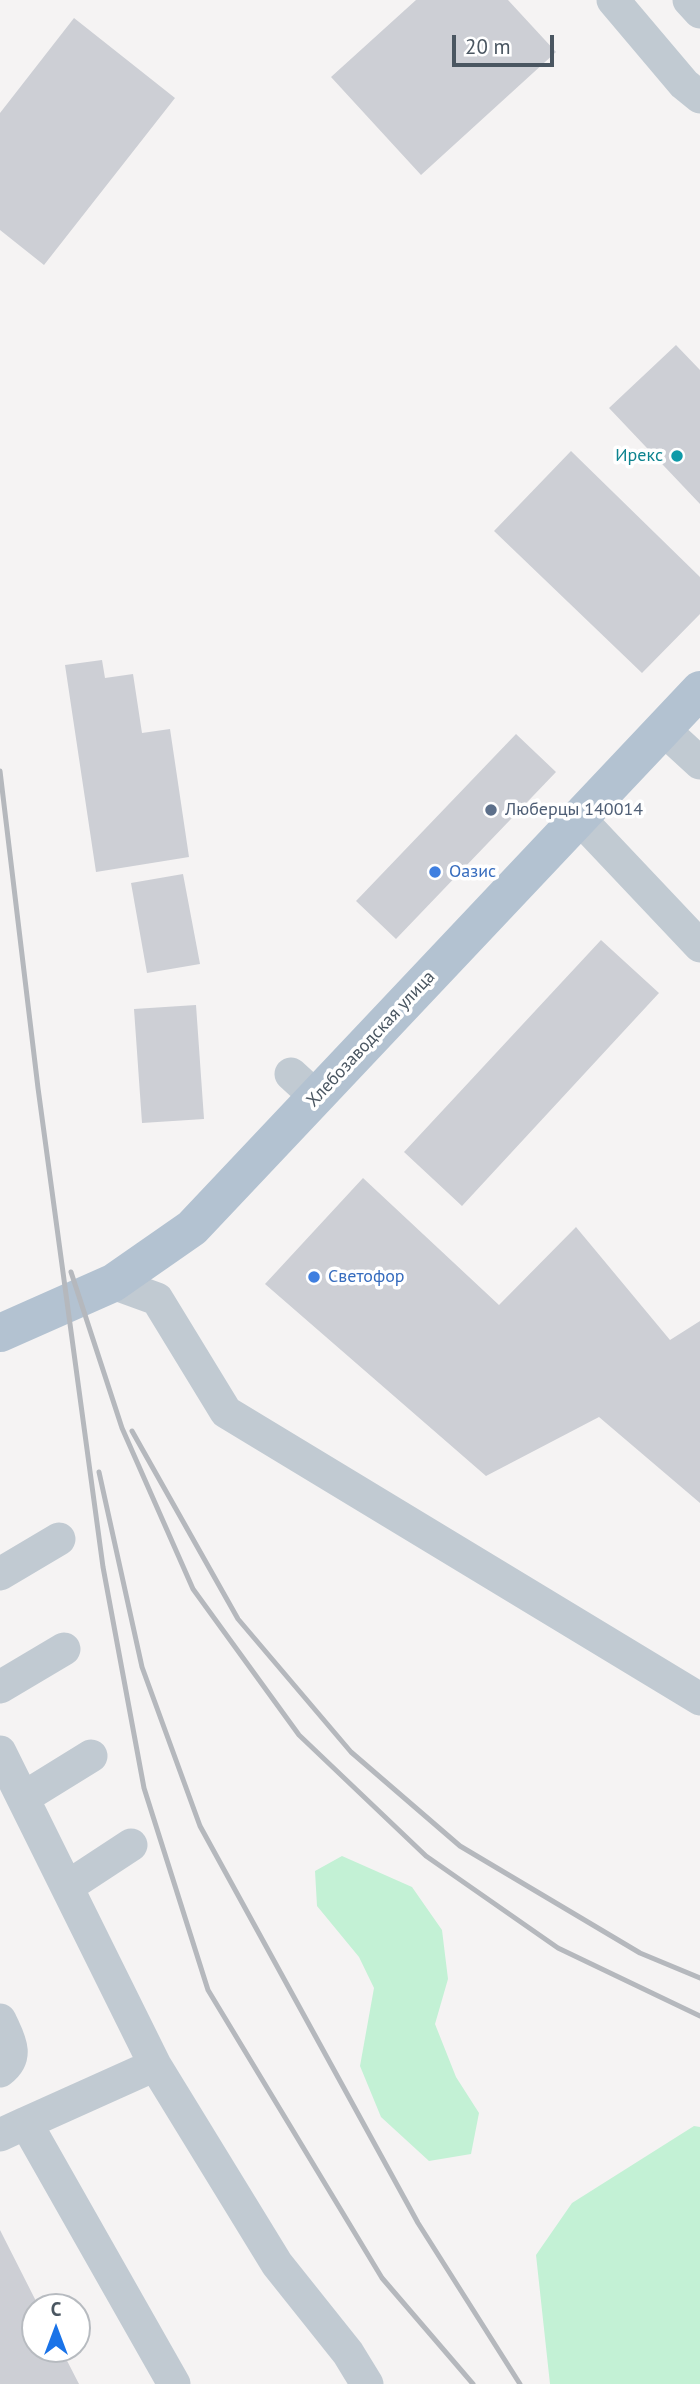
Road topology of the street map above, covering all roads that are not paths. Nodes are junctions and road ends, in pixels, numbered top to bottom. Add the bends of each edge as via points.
1 (613, 0) edge
2 (689, 0) edge
3 (700, 12) edge
4 (700, 97) edge
5 (700, 690) edge
6 (663, 729) junction
7 (700, 763) edge
8 (579, 818) junction
9 (700, 946) edge
10 (113, 1283) junction
11 (0, 1333) edge
12 (59, 1539) dead end
13 (0, 1574) edge
14 (64, 1649) dead end
15 (0, 1687) edge
16 (700, 1699) edge
17 (0, 1752) edge
18 (92, 1756) dead end
19 (23, 1798) junction
20 (131, 1845) dead end
21 (67, 1887) junction
22 (0, 2020) edge
23 (155, 2065) junction
24 (0, 2071) edge
25 (13, 2129) edge
26 (174, 2384) edge
27 (367, 2384) edge

1 - 4 street
2 - 3 street
5 - 6 main road, Хлебозаводская улица
6 - 7 street
6 - 8 main road, Хлебозаводская улица
8 - 9 street
8 - 10 main road, Хлебозаводская улица via 303,1086 192,1228
10 - 11 main road, Хлебозаводская улица
10 - 16 street via 157,1299 226,1412
12 - 13 street
14 - 15 street
17 - 19 street
18 - 19 street
19 - 21 street
20 - 21 street
21 - 23 street
22 - 24 street via 13,2054
23 - 25 street
23 - 27 street via 277,2264
25 - 26 street

